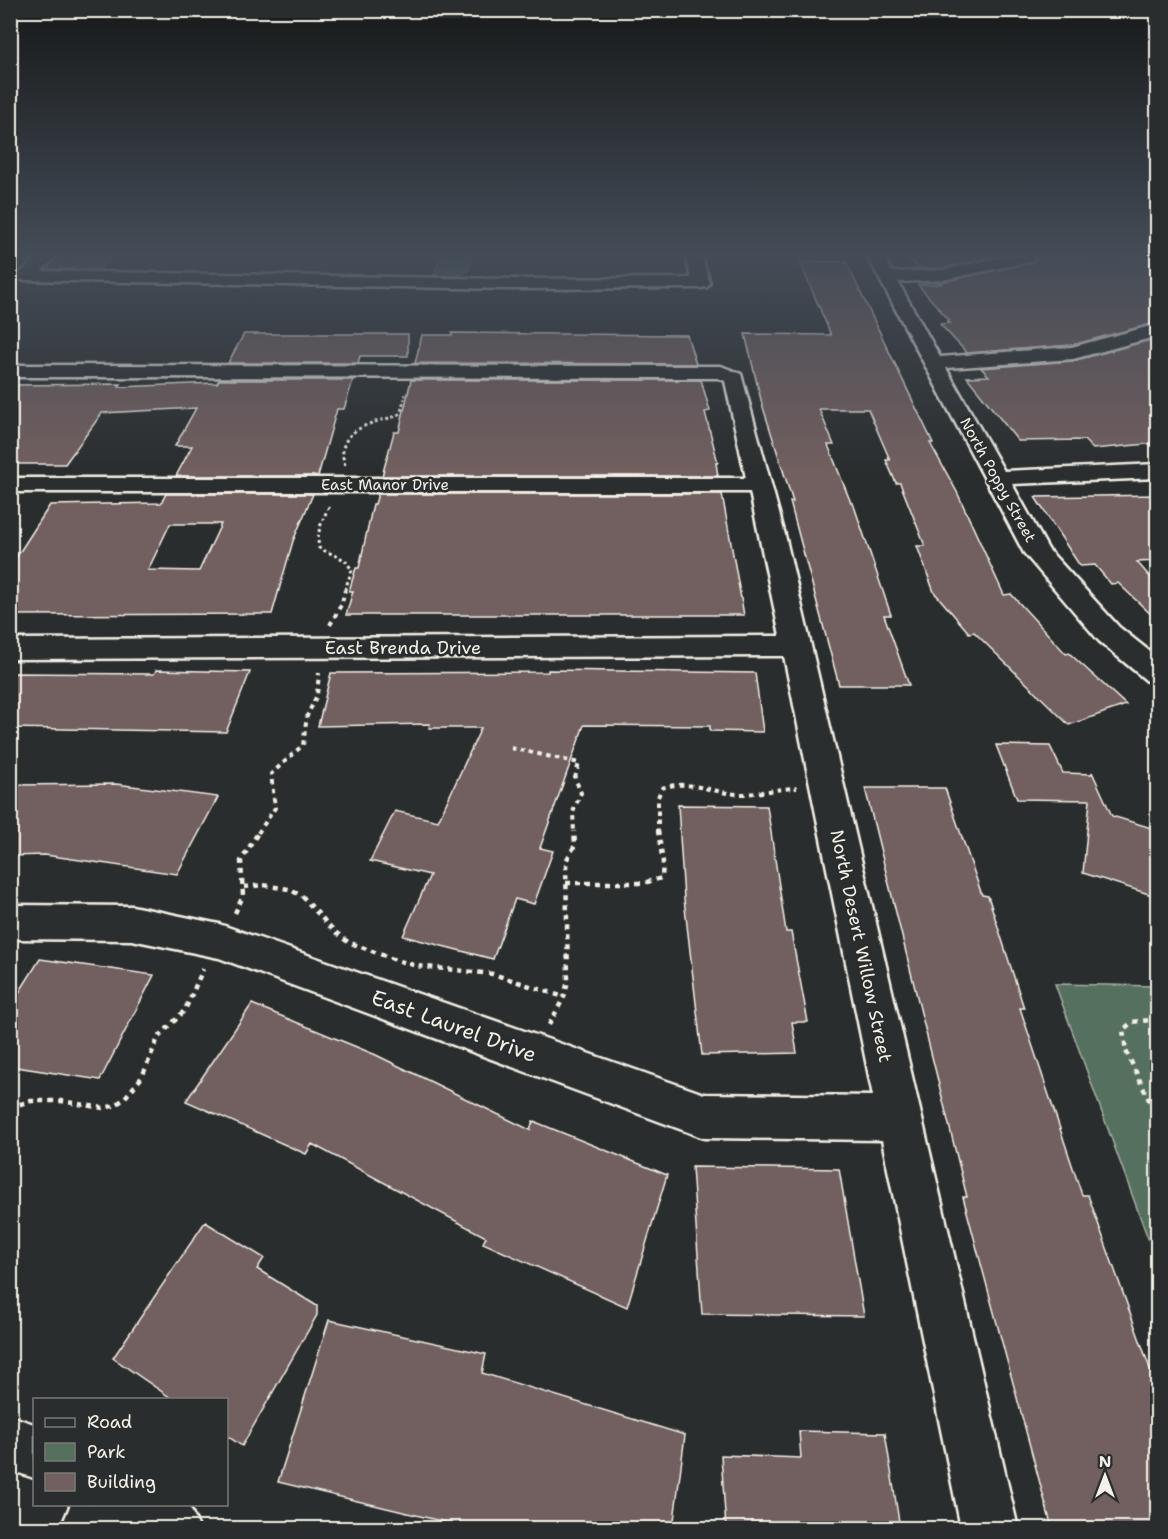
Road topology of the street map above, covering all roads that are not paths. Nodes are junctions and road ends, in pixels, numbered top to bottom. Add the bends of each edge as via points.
1 (915, 329) edge
2 (1158, 330) edge
3 (934, 363) junction
4 (10, 371) edge
5 (1158, 471) edge
6 (996, 478) junction
7 (760, 484) junction
8 (10, 485) edge
9 (796, 646) junction
10 (10, 649) edge
11 (1158, 674) edge
12 (10, 922) edge
13 (899, 1118) junction
14 (10, 1443) edge
15 (33, 1451) edge
16 (101, 1506) edge
17 (132, 1506) edge
18 (89, 1528) edge
19 (170, 1528) edge
20 (990, 1528) edge

1 - 3 street, North Poppy Street
2 - 3 street via 1073,353
3 - 6 street, North Poppy Street
4 - 7 street, North Desert Willow Street via 721,372 734,378
5 - 6 street
6 - 11 street, North Poppy Street via 1038,553 1109,634
7 - 8 street, East Manor Drive
7 - 9 street, North Desert Willow Street
9 - 10 street, East Brenda Drive
9 - 13 street, North Desert Willow Street
12 - 13 street, East Laurel Drive via 132,923 219,941 704,1116
13 - 20 street, North Desert Willow Street
14 - 15 street
16 - 18 street
17 - 19 street

